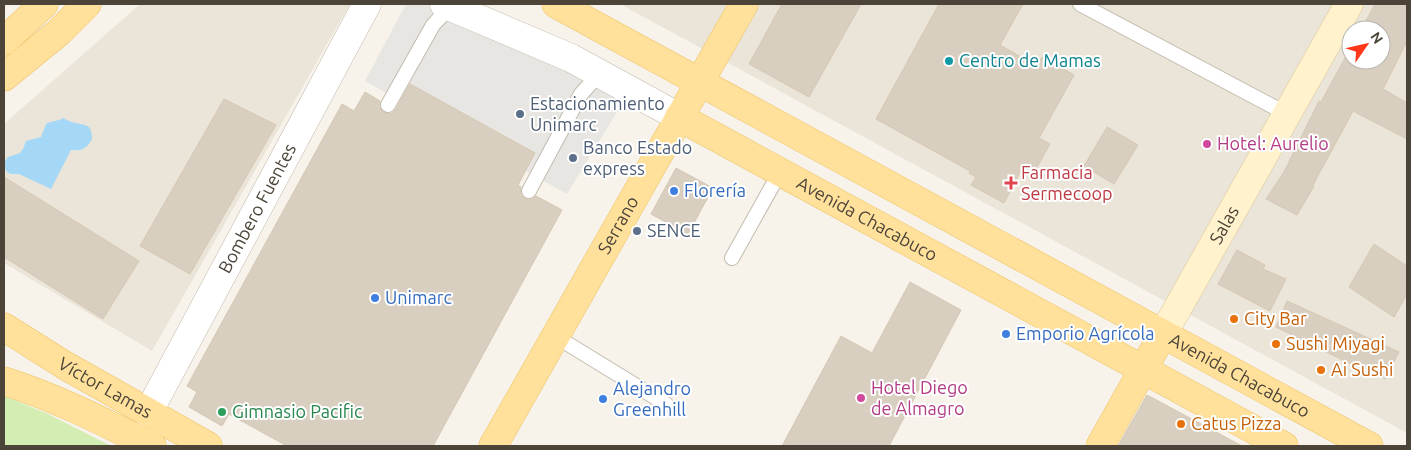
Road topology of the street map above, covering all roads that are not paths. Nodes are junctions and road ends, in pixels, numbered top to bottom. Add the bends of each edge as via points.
1 (44, 4) edge
2 (87, 4) edge
3 (367, 4) edge
4 (556, 4) edge
5 (744, 4) edge
6 (1080, 4) edge
7 (1349, 4) edge
8 (447, 5) edge
9 (4, 41) edge
10 (603, 76) junction
11 (4, 78) edge
12 (699, 81) junction
13 (388, 105) dead end
14 (1287, 114) junction
15 (679, 117) junction
16 (780, 172) junction
17 (529, 191) dead end
18 (732, 258) dead end
19 (11, 332) edge
20 (1163, 334) junction
21 (555, 336) junction
22 (1143, 369) junction
23 (4, 381) edge
24 (666, 404) dead end
25 (148, 413) junction
26 (152, 446) edge
27 (208, 446) edge
28 (493, 446) edge
29 (1100, 446) edge
30 (1284, 446) edge
31 (1369, 446) edge

1 - 9 main road
2 - 11 main road
3 - 25 street, Bombero Fuentes
4 - 12 main road, Avenida Chacabuco
5 - 12 main road, Serrano
6 - 14 lane
7 - 14 main road, Salas
8 - 10 street, Avenida Chacabuco via 571,58
8 - 13 lane
10 - 15 street, Avenida Chacabuco
10 - 17 lane via 592,82 582,94
12 - 15 main road, Serrano
12 - 20 main road, Avenida Chacabuco
14 - 20 main road, Salas
15 - 16 main road, Avenida Chacabuco
15 - 21 main road, Serrano
16 - 18 lane
16 - 22 main road, Avenida Chacabuco
19 - 25 main road, Víctor Lamas
20 - 22 main road, Salas
20 - 31 main road, Avenida Chacabuco
21 - 24 lane
21 - 28 main road, Serrano
22 - 29 main road, Salas
22 - 30 main road, Avenida Chacabuco
23 - 26 main road via 96,418
25 - 27 main road, Víctor Lamas

